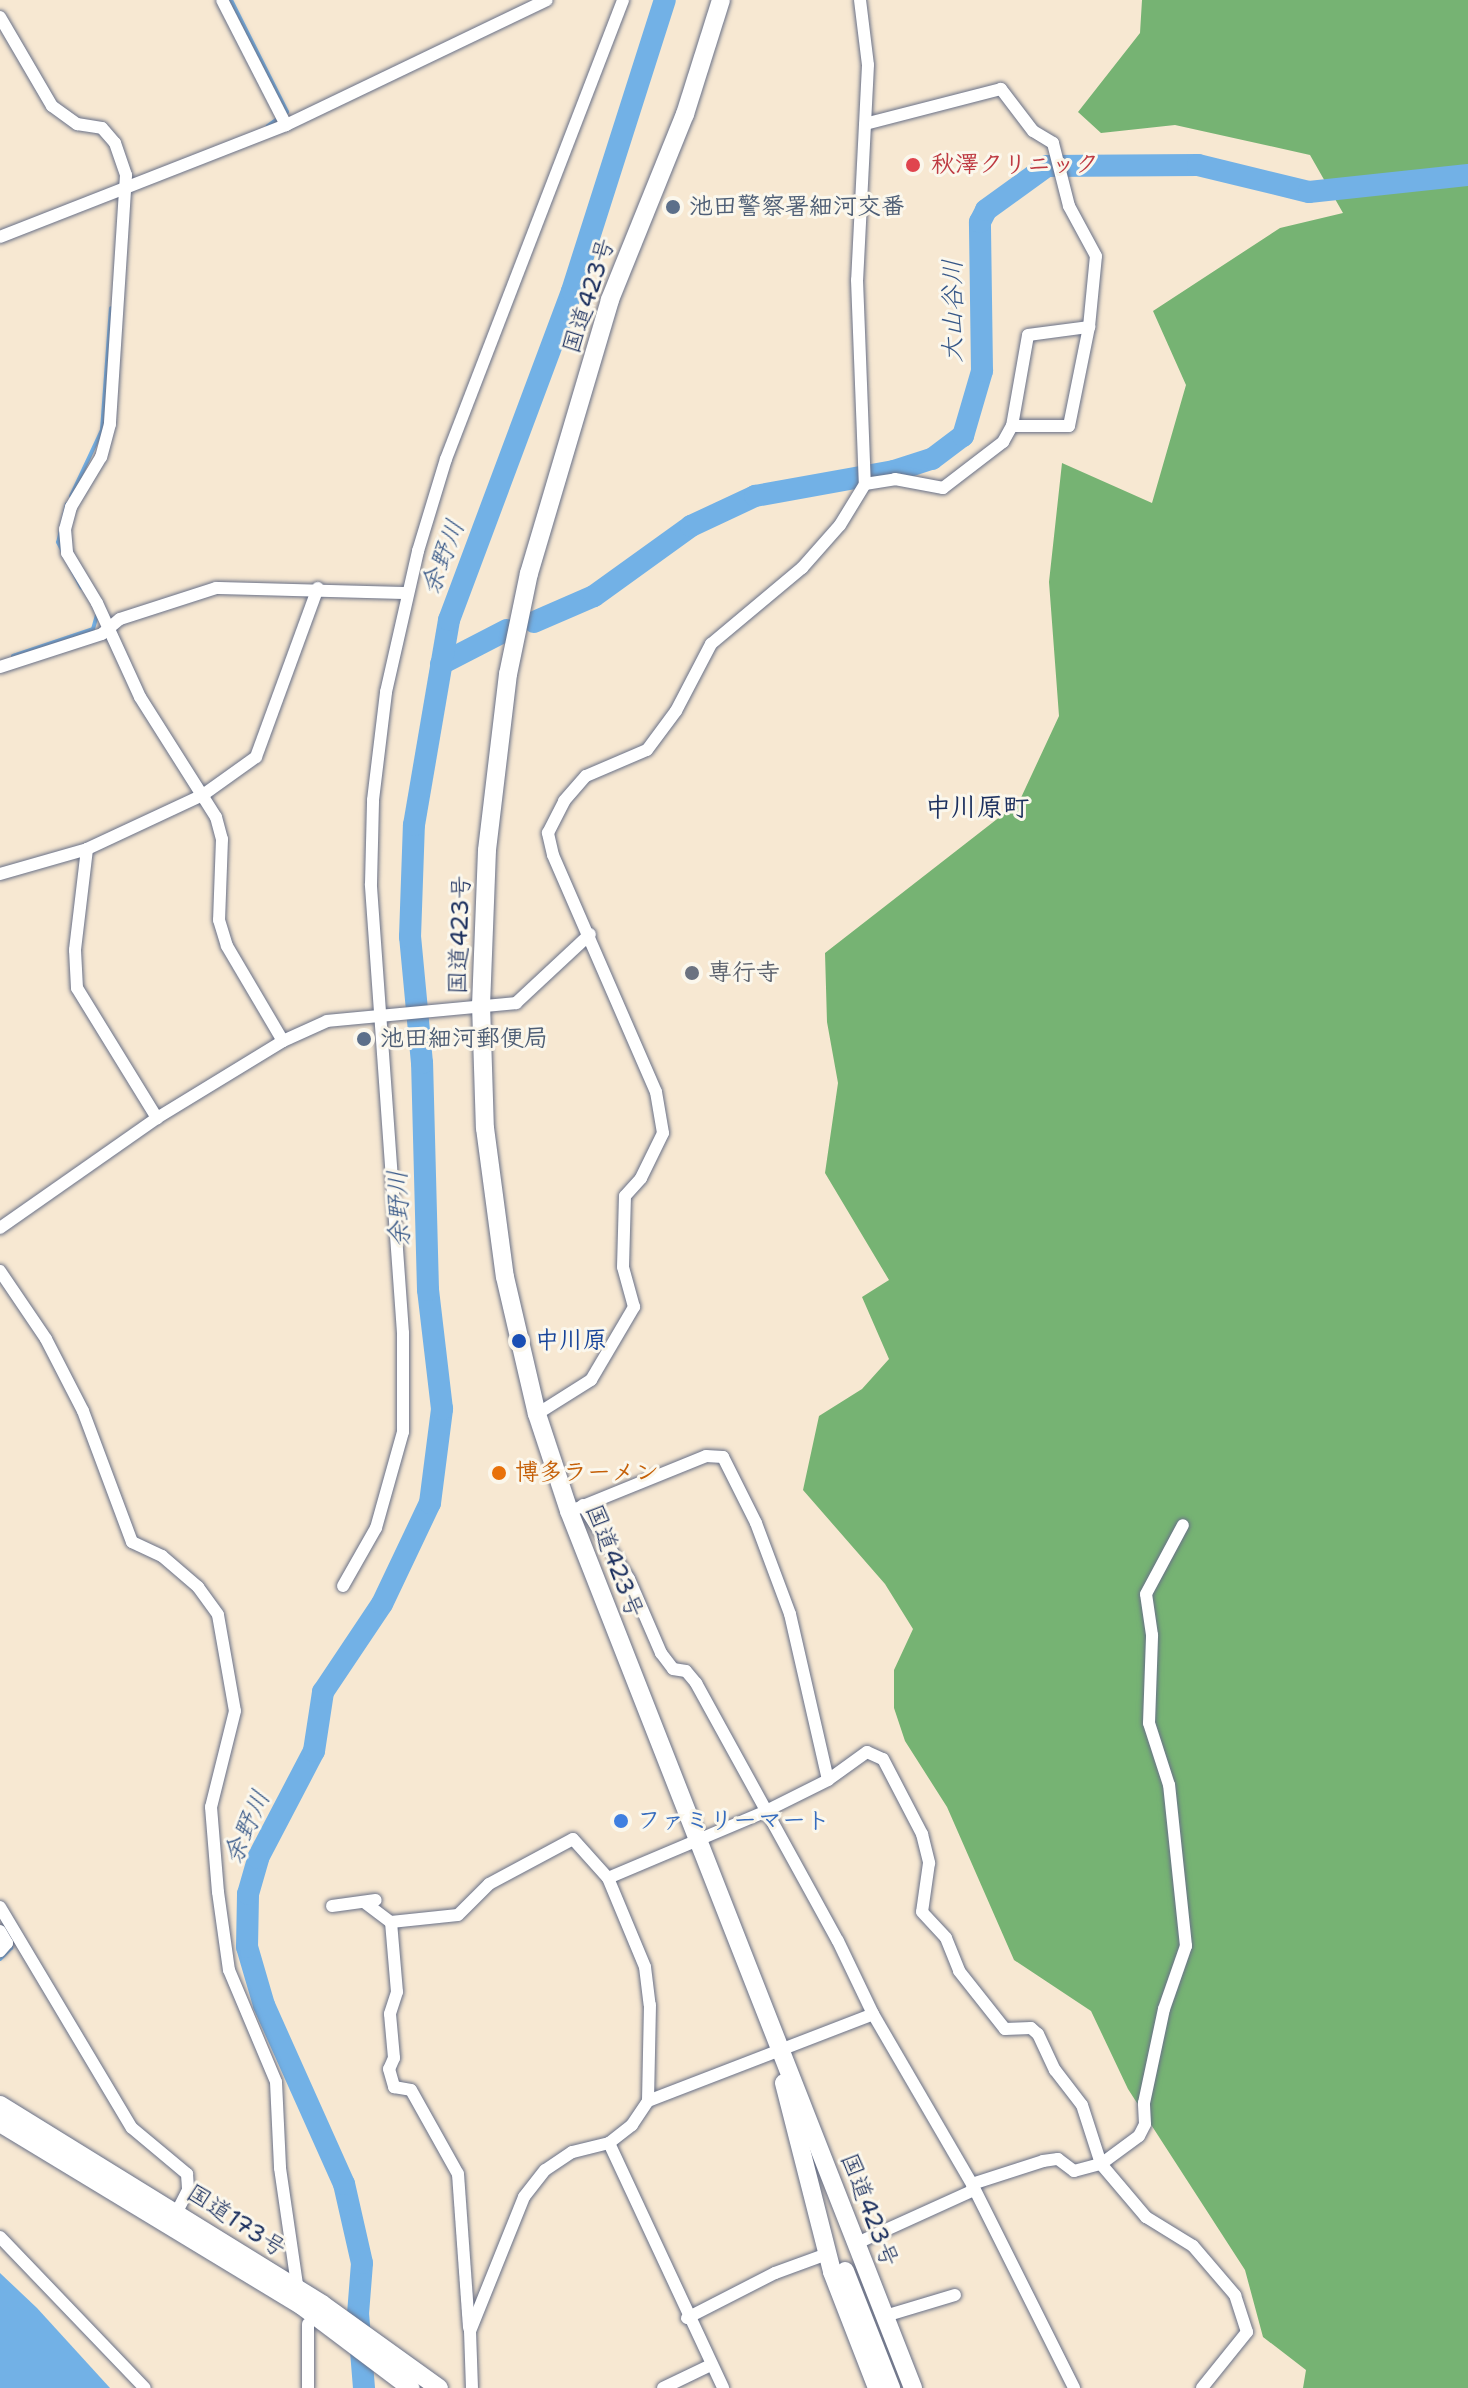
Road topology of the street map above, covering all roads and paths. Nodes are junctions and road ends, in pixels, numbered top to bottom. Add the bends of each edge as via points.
1 (222, 0) edge
2 (547, 0) edge
3 (623, 0) edge
4 (721, 0) edge
5 (860, 0) edge
6 (0, 17) edge
7 (865, 124) junction
8 (286, 125) junction
9 (127, 192) junction
10 (0, 237) edge
11 (1089, 327) junction
12 (1012, 426) junction
13 (865, 484) junction
14 (318, 588) junction
15 (407, 593) junction
16 (109, 627) junction
17 (0, 667) edge
18 (203, 795) junction
19 (87, 849) junction
20 (0, 874) edge
21 (590, 934) junction
22 (472, 1005) junction
23 (381, 1013) junction
24 (283, 1041) junction
25 (157, 1118) junction
26 (0, 1228) edge
27 (0, 1271) edge
28 (537, 1414) junction
29 (576, 1508) junction
30 (1183, 1525) dead end
31 (343, 1586) dead end
32 (828, 1780) junction
33 (764, 1812) junction
34 (697, 1843) junction
35 (608, 1878) junction
36 (332, 1906) dead end
37 (0, 1907) edge
38 (391, 1922) junction
39 (0, 1931) edge
40 (0, 1951) edge
41 (873, 2014) junction
42 (779, 2049) junction
43 (648, 2101) junction
44 (0, 2105) edge
45 (809, 2120) junction
46 (0, 2123) edge
47 (609, 2143) junction
48 (804, 2164) junction
49 (1101, 2164) junction
50 (973, 2187) junction
51 (173, 2219) junction
52 (0, 2237) edge
53 (855, 2244) junction
54 (827, 2254) junction
55 (955, 2295) dead end
56 (310, 2308) junction
57 (885, 2316) junction
58 (687, 2318) junction
59 (470, 2331) junction
60 (388, 2361) junction
61 (709, 2366) junction
62 (885, 2384) edge
63 (145, 2388) edge
64 (308, 2388) edge
65 (411, 2388) edge
66 (439, 2388) edge
67 (472, 2388) edge
68 (663, 2388) edge
69 (723, 2388) edge
70 (901, 2388) edge
71 (913, 2388) edge
72 (1074, 2388) edge
73 (1202, 2388) edge

1 - 8 street
2 - 8 street
3 - 15 street via 446,459
4 - 22 highway, 国道423号 via 685,114 610,300 529,573 494,777
5 - 7 street via 868,65
6 - 9 street via 52,106 77,124 102,128 115,143
7 - 11 street via 1001,89 1033,131 1053,143 1069,206 1096,256
7 - 13 street via 857,280
8 - 9 street
9 - 10 street
9 - 16 street via 110,424 101,457 71,507 65,529 67,553
11 - 12 street via 1028,335
11 - 12 street via 1069,426
12 - 13 street via 1003,442 943,488 895,479
13 - 21 street via 840,525 802,568 711,644 676,711 647,750 586,776 564,801 548,833 550,844
14 - 15 street
14 - 16 street via 216,588
14 - 18 street via 264,745 256,757
15 - 23 street via 386,692 373,800
16 - 17 street via 102,634
16 - 18 street via 140,697
18 - 19 street
18 - 24 street via 222,839 219,920 227,946
19 - 20 street
19 - 25 street via 75,950 77,988
21 - 22 street via 516,1003
21 - 28 street via 656,1092 663,1133 641,1178 625,1196 623,1267 634,1307 591,1380
22 - 23 street
22 - 28 highway, 国道423号 via 493,1212
23 - 24 street via 327,1021
23 - 31 street via 403,1333 403,1432 376,1528
24 - 25 street
25 - 26 street
27 - 56 street via 46,1339 83,1411 132,1542 162,1556 198,1587 218,1615 235,1711 211,1807 218,1892 229,1970 276,2082 280,2168
28 - 29 highway, 国道423号
29 - 32 street via 706,1456 723,1457 756,1523 790,1614
29 - 33 street via 629,1579 661,1653 673,1669 686,1671 696,1683
29 - 34 highway, 国道423号
30 - 49 street via 1146,1594 1152,1635 1149,1723 1169,1785 1186,1946 1164,2009 1144,2103 1145,2124 1139,2136
32 - 33 street
32 - 49 street via 867,1752 883,1759 922,1834 929,1863 922,1912 946,1938 959,1971 1005,2029 1031,2028 1038,2034 1055,2070 1082,2105
33 - 34 street
33 - 41 street
34 - 35 street
34 - 42 highway, 国道423号
35 - 38 street via 573,1839 489,1884 458,1915
35 - 43 street via 645,1967 650,2005
36 - 38 street via 370,1901
37 - 51 street via 132,2128 187,2174 188,2190
38 - 59 street via 397,1992 390,2014 394,2058 389,2069 394,2087 411,2090 458,2174
39 - 40 street via 7,1943
41 - 42 street
41 - 50 street
42 - 43 street
42 - 45 highway, 国道423号
42 - 48 highway, 国道423号
43 - 47 street via 632,2125
44 - 51 highway, 国道173号
45 - 53 highway, 国道423号
45 - 70 highway via 833,2211
46 - 51 highway, 国道173号
47 - 58 street
47 - 59 street via 572,2152 545,2170 524,2197
48 - 54 highway, 国道423号
48 - 62 highway
49 - 50 street via 1074,2171 1058,2159 1043,2161
49 - 73 street via 1146,2217 1193,2246 1243,2311 1247,2332
50 - 53 street
50 - 72 street
51 - 56 highway, 国道173号
52 - 63 street
53 - 57 highway, 国道423号
54 - 58 street via 775,2273
54 - 62 highway, 国道423号
55 - 57 street
56 - 60 highway, 国道173号
56 - 64 street
57 - 71 highway, 国道423号
58 - 61 street
59 - 67 street
60 - 65 highway, 国道173号
60 - 66 highway, 国道173号
61 - 68 street
61 - 69 street

